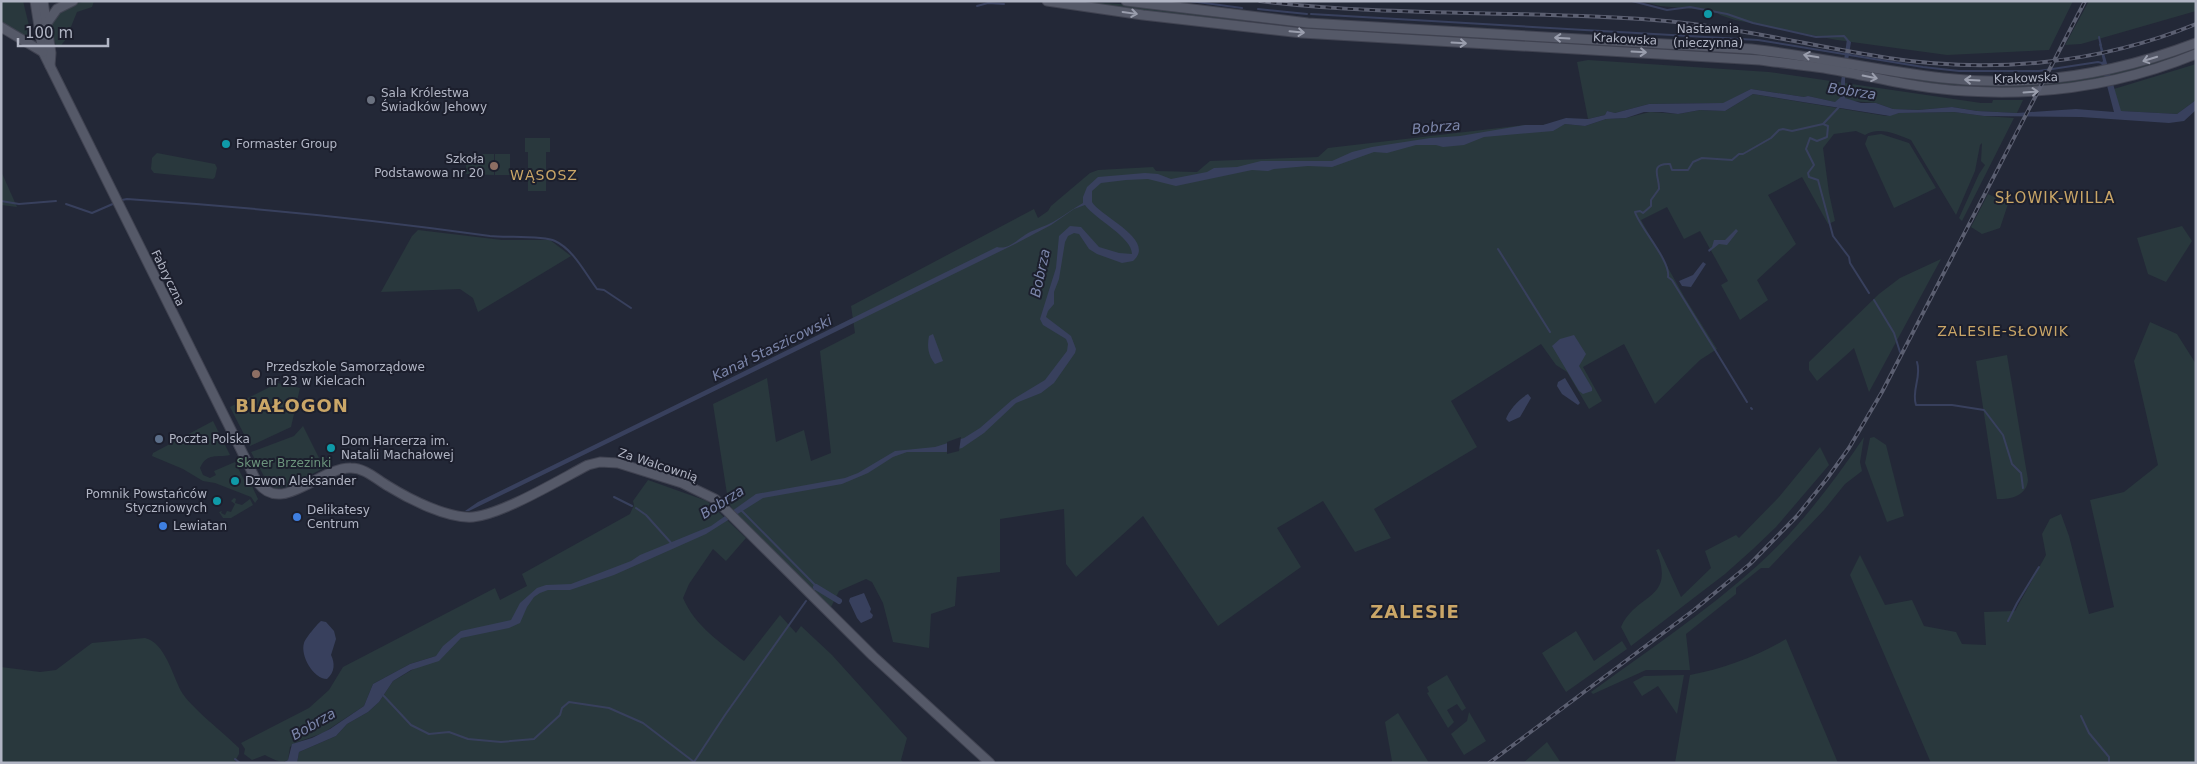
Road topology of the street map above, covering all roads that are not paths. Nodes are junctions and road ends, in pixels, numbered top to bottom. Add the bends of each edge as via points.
1 (35, 1) edge
2 (43, 1) edge
3 (73, 1) edge
4 (1047, 1) edge
5 (1126, 1) edge
6 (47, 23) junction
7 (1, 27) edge
8 (2196, 43) edge
9 (43, 52) junction
10 (2196, 54) edge
11 (50, 66) junction
12 (354, 468) joint
13 (990, 763) edge

1 - 9 main road, Fabryczna
2 - 6 main road, Fabryczna
3 - 6 main road via 57,9
4 -> 10 main road, Krakowska via 1302,33 1760,60 1966,92 2034,92 2104,83 2173,64
8 -> 5 main road, Krakowska via 2097,72 2033,80 1989,81 1942,78 1751,49 1308,23
6 - 11 main road, Fabryczna
7 - 9 main road
9 - 11 main road, Fabryczna
11 - 12 main road, Fabryczna via 262,489 270,494 286,494 338,469
12 - 13 main road, Za Walcownią via 396,491 445,513 462,517 492,512 588,465 604,462 622,464 703,492 720,503 873,656

